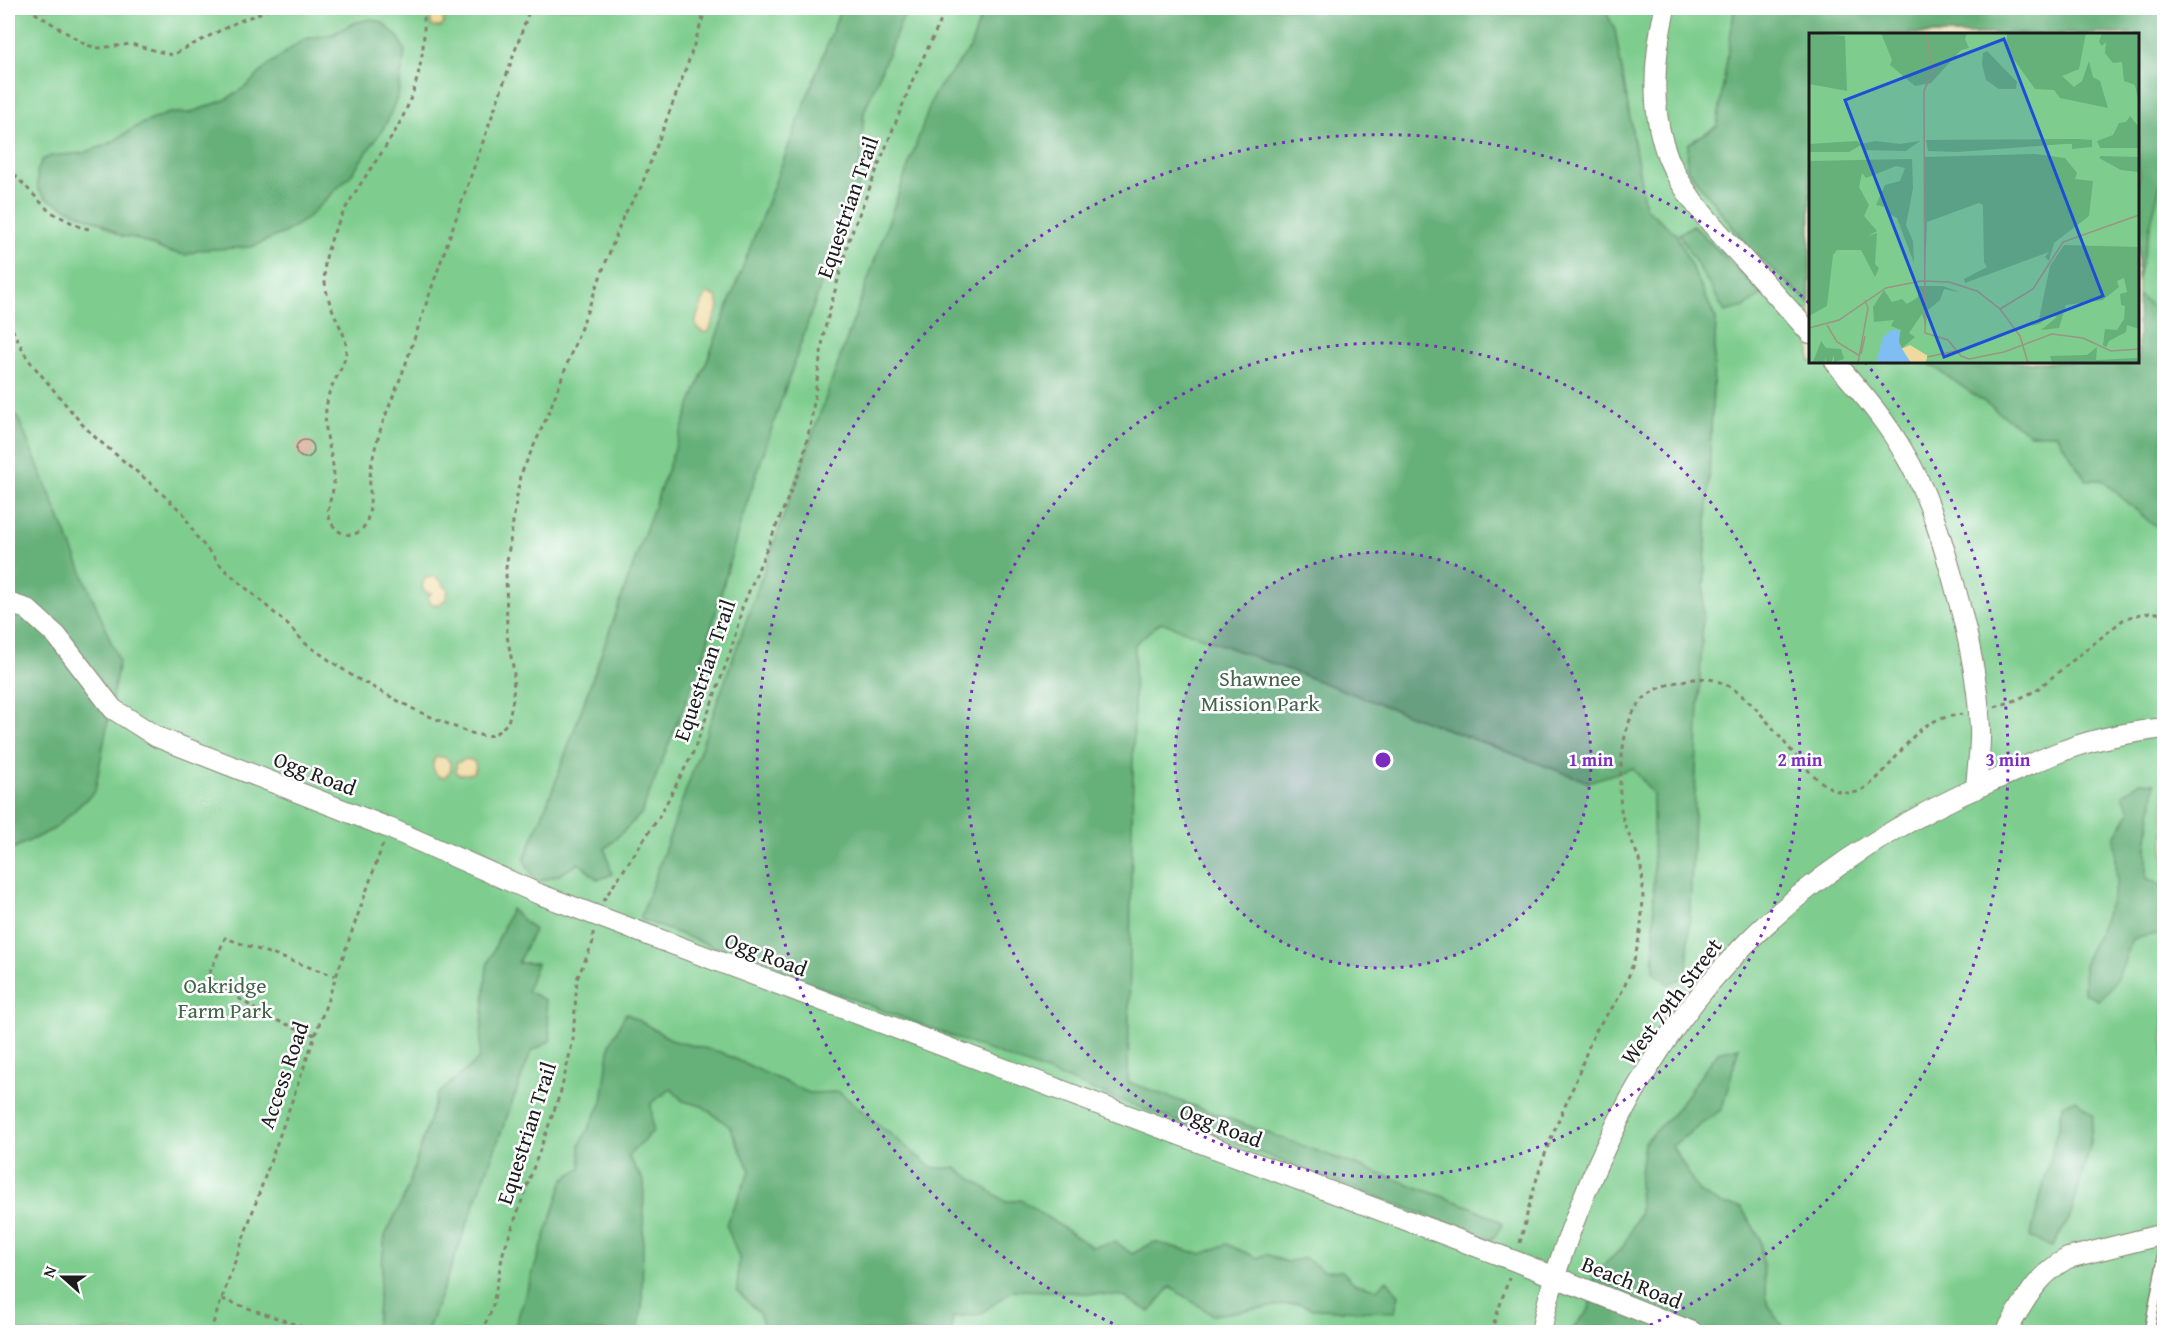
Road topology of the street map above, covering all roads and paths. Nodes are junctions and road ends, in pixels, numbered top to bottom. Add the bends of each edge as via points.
1 (27, 8) edge
2 (273, 8) edge
3 (423, 8) edge
4 (530, 8) edge
5 (706, 8) edge
6 (947, 8) edge
7 (1665, 8) edge
8 (8, 168) edge
9 (93, 230) dead end
10 (8, 321) edge
11 (1809, 332) edge
12 (1836, 363) edge
13 (8, 603) edge
14 (2164, 614) edge
15 (1979, 710) junction
16 (2164, 728) edge
17 (8, 760) edge
18 (8, 772) edge
19 (1976, 789) junction
20 (389, 828) junction
21 (594, 915) junction
22 (335, 976) junction
23 (315, 1035) junction
24 (2164, 1234) edge
25 (1515, 1261) junction
26 (1554, 1277) junction
27 (222, 1299) junction
28 (210, 1332) edge
29 (317, 1332) edge
30 (481, 1332) edge
31 (1491, 1332) edge
32 (1541, 1332) edge
33 (1693, 1332) edge
34 (2006, 1332) edge
35 (2149, 1332) edge

1 - 2 path via 86,45 99,48 131,44 172,55
3 - 4 path via 425,32 420,65 407,107 393,136 342,213 326,257 327,292 346,348 329,391 325,414 334,481 328,516 341,532 350,535 358,534 368,517 372,459 379,435
5 - 10 path via 641,187 623,217 547,417 520,476 506,568 513,699 508,723 494,735 466,732 417,711 354,677 306,644 223,568 196,536 183,513 82,424 27,358
6 - 21 path, Equestrian Trail via 912,79 848,242 824,332 812,422 801,467 742,608 731,651 697,744 659,817
7 - 11 street via 1656,57 1656,102 1663,144 1673,169 1718,231
8 - 9 path via 49,211
12 - 15 street via 1881,417 1905,453 1922,489 1960,604
13 - 20 street, Ogg Road via 27,609 57,636 113,709 157,737
14 - 15 path via 2124,619 2035,691
15 - 19 street
15 - 25 path via 1931,722 1863,790 1851,793 1838,792 1810,771 1742,695 1712,678 1677,682 1640,701 1625,732 1619,777 1621,811 1640,861 1641,922 1636,952 1628,979 1595,1032 1548,1144
16 - 19 street, West 79th Street via 2066,750
17 - 18 path via 14,763
19 - 26 street, West 79th Street via 1889,832 1830,871 1781,909 1705,988 1633,1092 1601,1153
20 - 21 street, Ogg Road
20 - 22 path, Access Road
21 - 25 street, Ogg Road
21 - 30 path, Equestrian Trail via 593,942 578,979 573,1040 561,1091 503,1253 492,1310
22 - 23 path, Access Road
22 - 23 path via 225,938 208,977 265,1016
23 - 27 path, Access Road
24 - 34 street via 2054,1265 2041,1277
24 - 35 lane
25 - 26 street, Ogg Road
25 - 31 path
26 - 32 street, West 79th Street
26 - 33 street, Beach Road
27 - 28 path, Access Road
27 - 29 path

